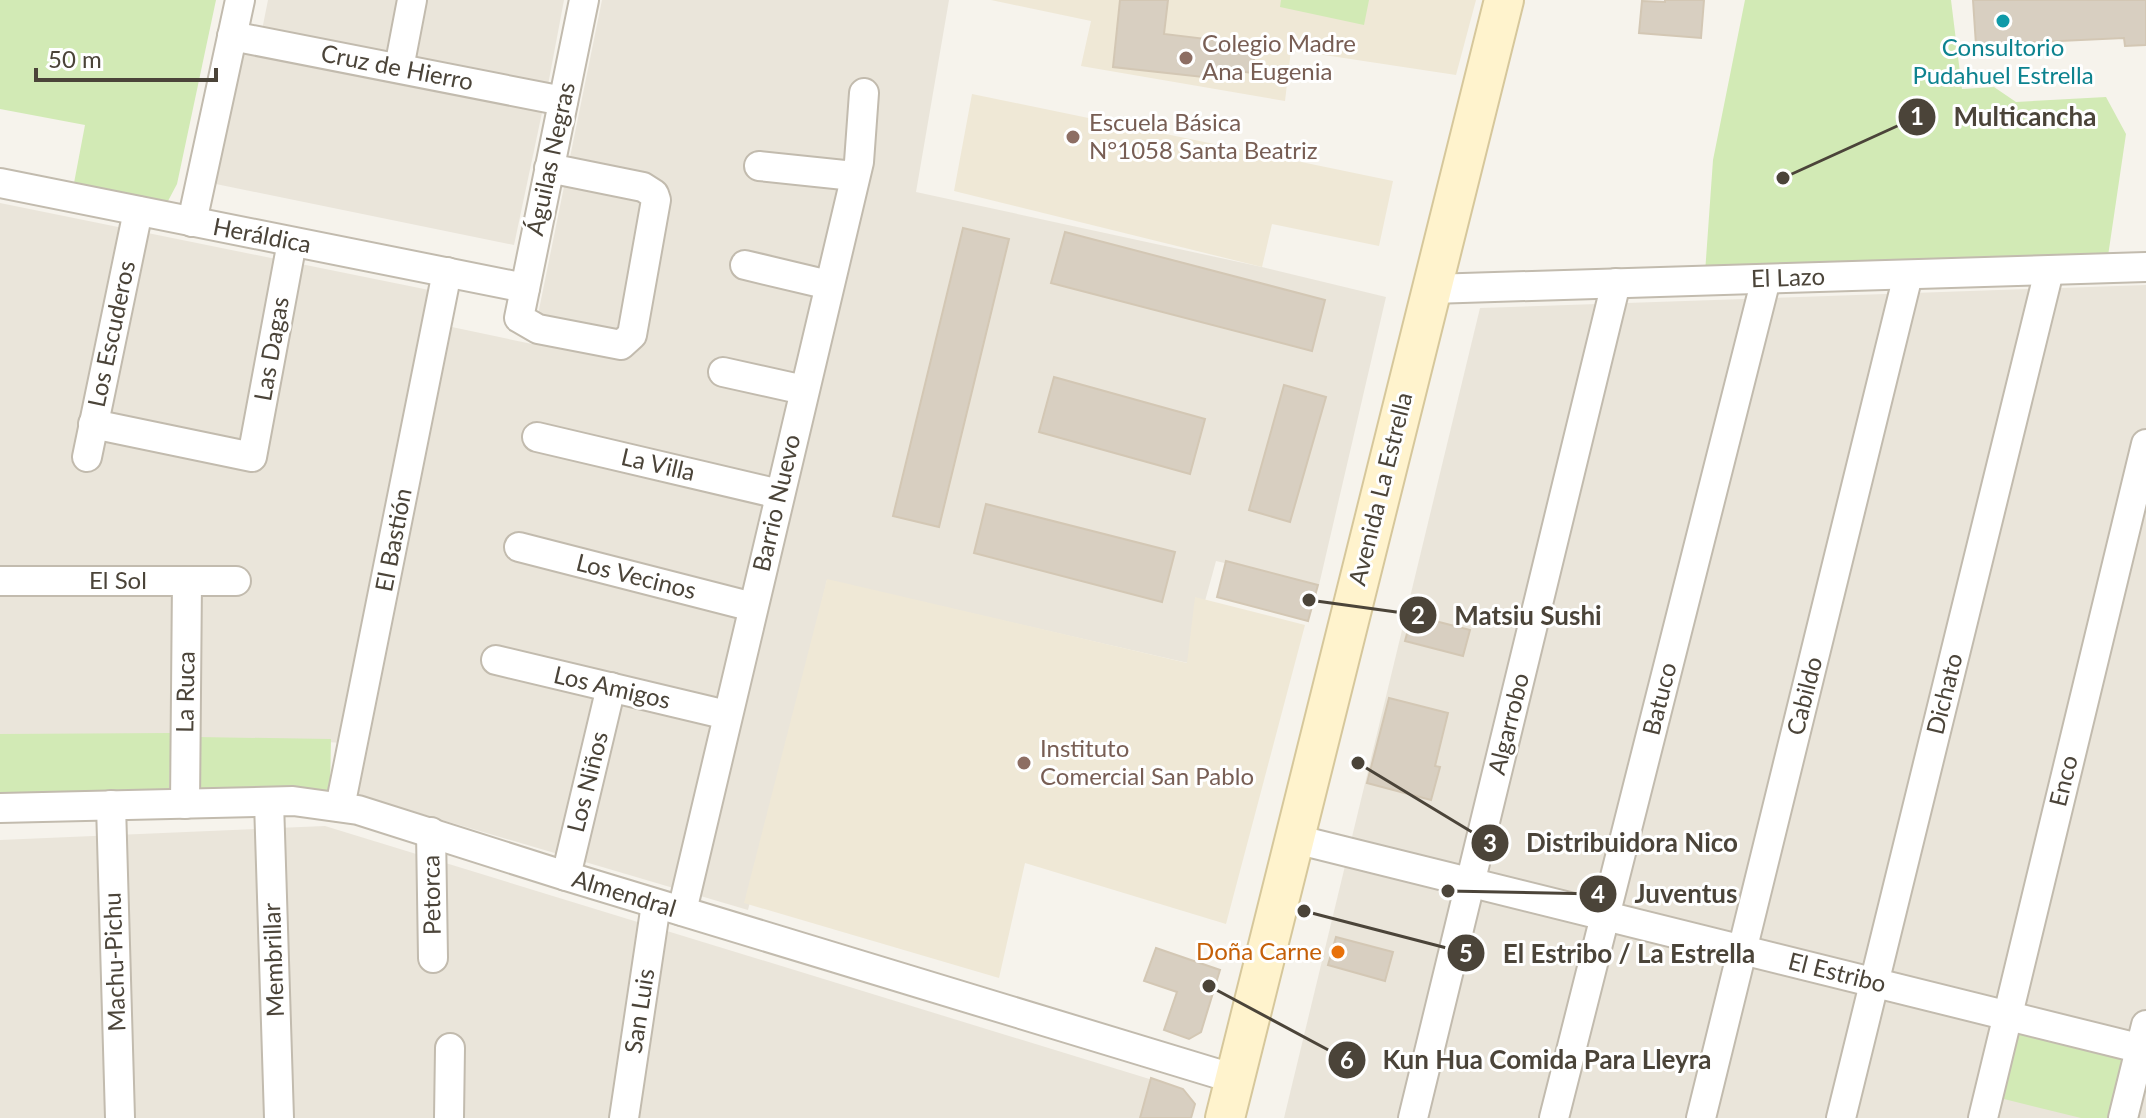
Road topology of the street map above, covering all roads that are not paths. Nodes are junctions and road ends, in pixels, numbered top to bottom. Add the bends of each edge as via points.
1 (240, 0) edge
2 (412, 0) edge
3 (584, 0) edge
4 (1504, 0) edge
5 (232, 36) junction
6 (399, 68) junction
7 (864, 93) dead end
8 (563, 101) junction
9 (759, 166) dead end
10 (549, 168) junction
11 (854, 176) junction
12 (0, 183) edge
13 (138, 211) junction
14 (192, 222) junction
15 (292, 242) junction
16 (745, 265) dead end
17 (2146, 267) edge
18 (2049, 271) junction
19 (447, 272) junction
20 (1908, 275) junction
21 (1766, 279) junction
22 (1616, 283) junction
23 (829, 285) junction
24 (525, 288) junction
25 (1431, 289) junction
26 (723, 372) dead end
27 (804, 390) junction
28 (93, 424) junction
29 (537, 437) dead end
30 (2146, 444) edge
31 (87, 457) dead end
32 (779, 494) junction
33 (519, 547) dead end
34 (0, 581) edge
35 (187, 581) junction
36 (236, 581) dead end
37 (753, 607) junction
38 (496, 660) dead end
39 (611, 687) junction
40 (727, 715) junction
41 (269, 802) junction
42 (185, 804) junction
43 (111, 805) junction
44 (340, 807) junction
45 (0, 808) edge
46 (431, 832) junction
47 (1295, 839) junction
48 (566, 876) junction
49 (1470, 883) junction
50 (669, 908) junction
51 (1605, 916) junction
52 (1743, 950) junction
53 (433, 958) dead end
54 (1874, 982) junction
55 (2008, 1016) junction
56 (2144, 1041) edge
57 (450, 1048) dead end
58 (1235, 1079) junction
59 (120, 1118) edge
60 (279, 1118) edge
61 (449, 1118) edge
62 (624, 1118) edge
63 (1225, 1118) edge
64 (1413, 1118) edge
65 (1554, 1118) edge
66 (1701, 1118) edge
67 (1841, 1118) edge
68 (1983, 1118) edge
69 (2123, 1118) edge

1 - 5 street
2 - 6 street
3 - 8 street, Águilas Negras
4 - 25 main road, Avenida La Estrella
5 - 6 street, Cruz de Hierro
5 - 14 street
6 - 8 street, Cruz de Hierro
7 - 11 street, Barrio Nuevo
8 - 10 street, Águilas Negras
9 - 11 street
10 - 24 street, Águilas Negras
10 - 24 street, Águilas Negras via 643,187 654,194 632,335 615,345 538,329 519,318
11 - 23 street, Barrio Nuevo
12 - 13 street, Heráldica
13 - 14 street, Heráldica
13 - 28 street, Los Escuderos
14 - 15 street, Heráldica
15 - 19 street, Heráldica
15 - 28 street, Las Dagas via 252,457
16 - 23 street
17 - 18 street, El Lazo
18 - 20 street, El Lazo
18 - 54 street, Dichato
19 - 24 street, Heráldica
19 - 44 street, El Bastión
20 - 21 street, El Lazo
20 - 52 street, Cabildo
21 - 22 street, El Lazo
21 - 51 street, Batuco
22 - 25 street, El Lazo
22 - 49 street, Algarrobo
23 - 27 street, Barrio Nuevo
25 - 47 main road, Avenida La Estrella
26 - 27 street
27 - 32 street, Barrio Nuevo
28 - 31 street, Los Escuderos
29 - 32 street, La Villa
30 - 55 street, Enco
32 - 37 street, Barrio Nuevo
33 - 37 street, Los Vecinos
34 - 35 street, El Sol
35 - 36 street, El Sol
35 - 42 street, La Ruca
37 - 40 street, Barrio Nuevo
38 - 39 street, Los Amigos
39 - 40 street, Los Amigos
39 - 48 street, Los Niños
40 - 50 street, Barrio Nuevo
41 - 42 street, Almendral
41 - 44 street, Almendral
41 - 60 street, Membrillar
42 - 43 street, Almendral
43 - 45 street, Almendral
43 - 59 street, Machu-Pichu
44 - 46 street, Almendral
46 - 48 street, Almendral
46 - 53 street, Petorca
47 - 49 street, El Estribo
47 - 58 main road, Avenida La Estrella
48 - 50 street, Almendral
49 - 51 street, El Estribo
49 - 64 street, Algarrobo
50 - 58 street, Almendral
50 - 62 street, San Luis
51 - 52 street, El Estribo
51 - 65 street, Batuco
52 - 54 street, El Estribo
52 - 66 street, Cabildo
54 - 55 street, El Estribo
54 - 67 street, Dichato
55 - 56 street, El Estribo
55 - 68 street, Enco
56 - 69 street
57 - 61 street
58 - 63 main road, Avenida La Estrella

